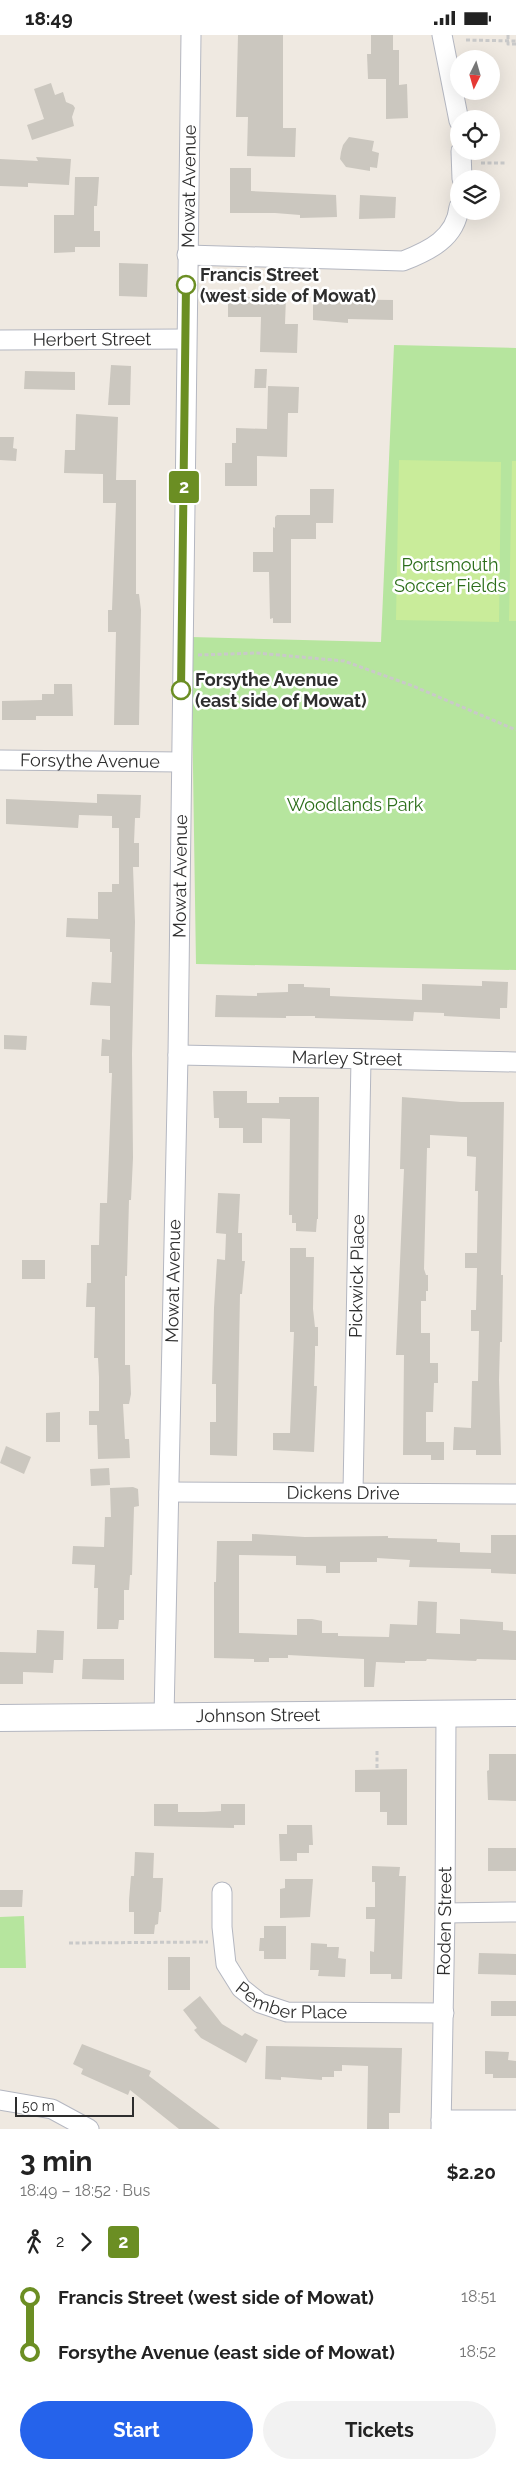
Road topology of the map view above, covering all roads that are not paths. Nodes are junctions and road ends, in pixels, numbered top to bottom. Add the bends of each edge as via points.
1 (191, 35) edge
2 (442, 35) edge
3 (457, 110) edge
4 (454, 220) edge
5 (187, 255) junction
6 (186, 339) junction
7 (0, 340) edge
8 (0, 760) edge
9 (180, 762) junction
10 (178, 1055) junction
11 (361, 1059) junction
12 (516, 1062) edge
13 (169, 1492) junction
14 (353, 1492) junction
15 (516, 1494) edge
16 (516, 1713) edge
17 (446, 1714) junction
18 (0, 1717) edge
19 (164, 1717) junction
20 (222, 1891) dead end
21 (516, 1912) edge
22 (445, 1913) junction
23 (444, 2013) junction
24 (0, 2100) edge
25 (516, 2120) edge
26 (441, 2124) edge
27 (89, 2129) edge

1 - 5 street, Mowat Avenue
2 - 3 street
4 - 5 street via 449,235 428,252 403,261
5 - 6 street, Mowat Avenue
6 - 7 street, Herbert Street
6 - 9 street, Mowat Avenue
8 - 9 street, Forsythe Avenue
9 - 10 street, Mowat Avenue
10 - 11 street, Marley Street
10 - 13 street, Mowat Avenue
11 - 12 street, Marley Street
11 - 14 street, Pickwick Place
13 - 14 street, Dickens Drive
13 - 19 street, Mowat Avenue
14 - 15 street, Dickens Drive
16 - 17 main road, Johnson Street
17 - 19 main road, Johnson Street
17 - 22 street, Roden Street
18 - 19 main road, Johnson Street
20 - 23 street, Pember Place via 226,1964 240,1988 260,2003 287,2011
21 - 22 street
22 - 23 street, Roden Street
23 - 26 street, Roden Street
24 - 27 street via 52,2109
25 - 26 street

